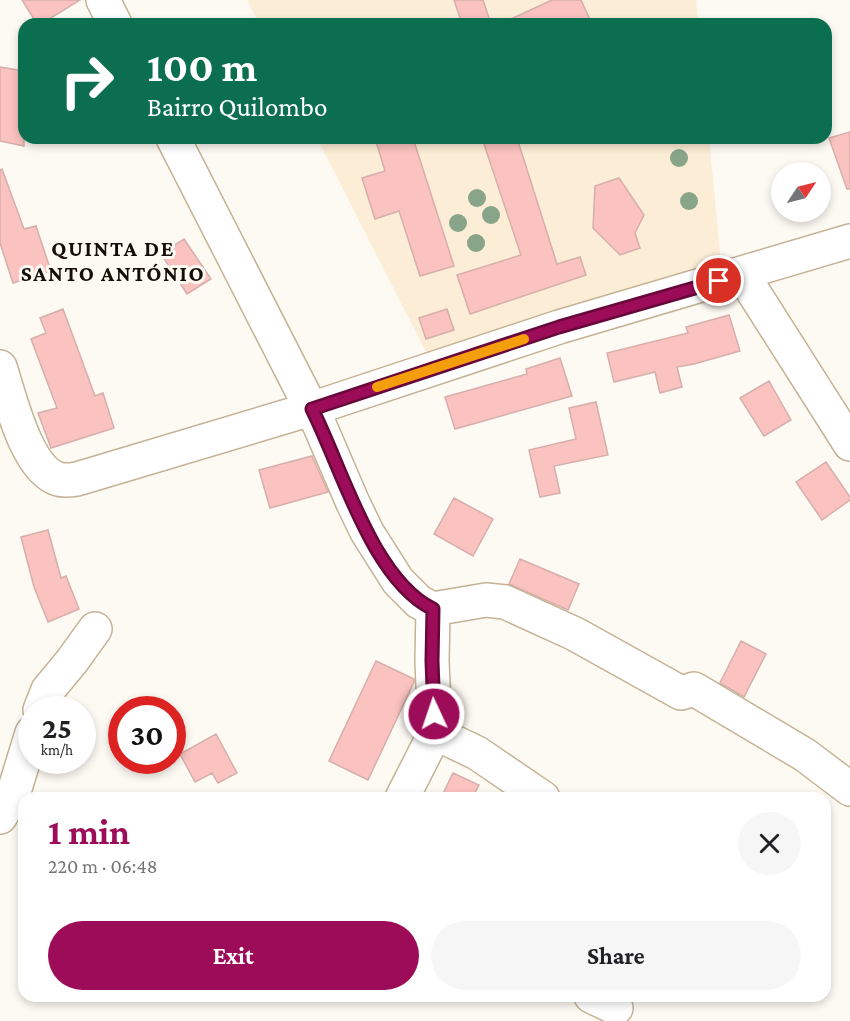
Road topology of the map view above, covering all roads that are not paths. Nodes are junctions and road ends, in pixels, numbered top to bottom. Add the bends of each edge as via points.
1 (103, 0) edge
2 (113, 18) edge
3 (176, 144) edge
4 (850, 241) edge
5 (742, 274) junction
6 (0, 367) edge
7 (312, 409) junction
8 (850, 444) edge
9 (433, 609) junction
10 (95, 629) dead end
11 (46, 696) edge
12 (435, 733) junction
13 (19, 774) edge
14 (850, 789) edge
15 (405, 792) edge
16 (534, 792) edge
17 (0, 817) edge

1 - 2 street
3 - 7 street
4 - 5 street
5 - 7 street via 559,327
5 - 8 street
6 - 7 street via 35,462 59,480 87,477
7 - 9 street via 352,503 383,557 398,581
9 - 12 street
9 - 14 street via 486,600 505,602 575,634 681,693 694,688 805,755
10 - 11 street
12 - 15 street
12 - 16 street via 477,753
13 - 17 street

